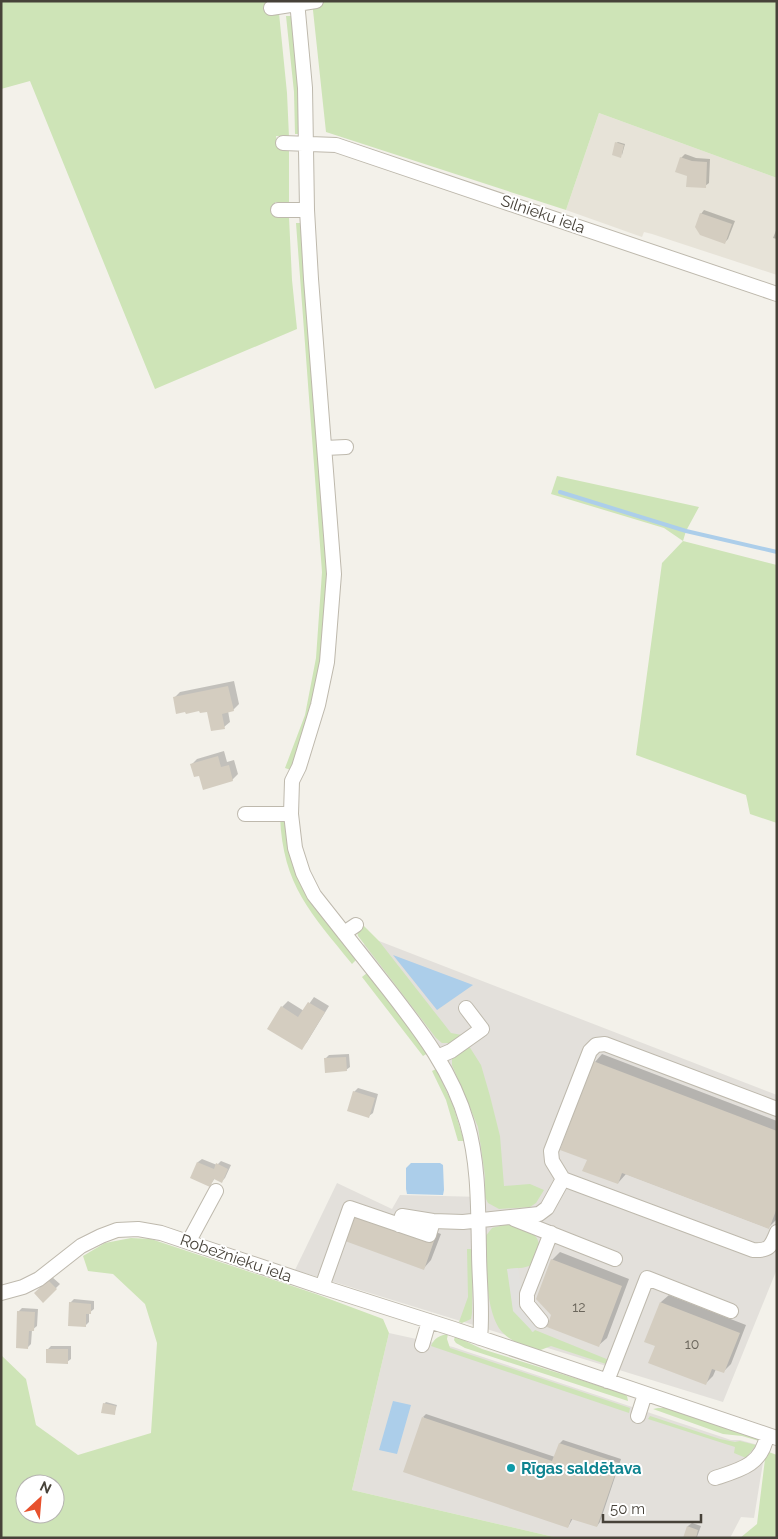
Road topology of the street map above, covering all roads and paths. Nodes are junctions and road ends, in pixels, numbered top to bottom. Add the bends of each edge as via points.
1 (316, 1) edge
2 (297, 3) edge
3 (272, 8) dead end
4 (283, 143) dead end
5 (307, 143) junction
6 (278, 210) dead end
7 (307, 210) junction
8 (777, 294) edge
9 (346, 446) dead end
10 (325, 448) junction
11 (245, 814) dead end
12 (291, 814) junction
13 (356, 925) dead end
14 (344, 933) junction
15 (466, 1008) dead end
16 (437, 1057) junction
17 (777, 1109) edge
18 (563, 1179) junction
19 (216, 1191) dead end
20 (511, 1218) junction
21 (478, 1220) junction
22 (777, 1232) edge
23 (551, 1233) junction
24 (189, 1242) junction
25 (615, 1258) dead end
26 (322, 1287) junction
27 (1, 1292) edge
28 (731, 1311) dead end
29 (429, 1321) junction
30 (541, 1321) dead end
31 (480, 1338) junction
32 (422, 1345) dead end
33 (607, 1381) junction
34 (645, 1394) junction
35 (638, 1416) dead end
36 (772, 1436) edge
37 (715, 1478) dead end

1 - 2 street
2 - 3 street
2 - 5 street
4 - 5 street, Silnieku iela
5 - 7 street
5 - 8 street, Silnieku iela via 336,146
6 - 7 street
7 - 10 street
9 - 10 street
10 - 12 street via 334,574 330,639 318,705 292,781
11 - 12 street
12 - 14 street via 295,848 303,873 314,895
13 - 14 street
14 - 16 street via 418,1027
15 - 16 street via 482,1029 452,1051
16 - 21 street via 467,1123 474,1154
17 - 18 street via 605,1044 596,1045 590,1050 551,1151 552,1161
18 - 20 street via 547,1208 539,1214
18 - 22 street via 753,1250 771,1246
19 - 24 street
20 - 21 street
20 - 23 street
21 - 26 street via 434,1221 402,1216 399,1224 350,1208
21 - 31 street
23 - 25 street
23 - 30 street via 527,1294 527,1304
24 - 26 street, Robežnieku iela
24 - 27 street, Robežnieku iela via 138,1229 117,1230 81,1246 39,1280
26 - 29 street, Robežnieku iela
28 - 33 street via 647,1278
29 - 31 street, Robežnieku iela
29 - 32 street
31 - 33 street, Robežnieku iela
33 - 34 street, Robežnieku iela
34 - 35 street
34 - 36 street, Robežnieku iela
36 - 37 street via 758,1458 742,1469

